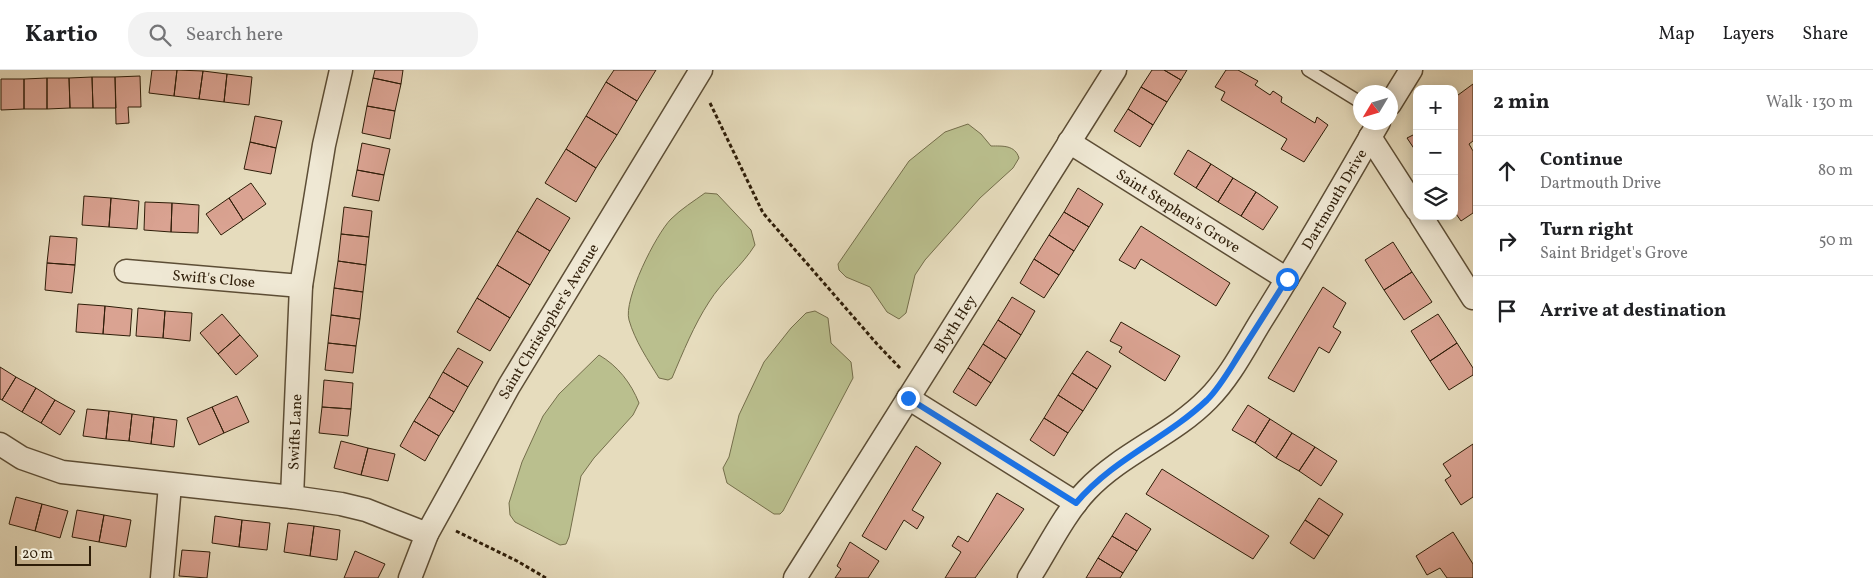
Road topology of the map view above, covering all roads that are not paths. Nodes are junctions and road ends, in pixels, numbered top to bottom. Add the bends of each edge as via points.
1 (341, 70) edge
2 (1115, 70) edge
3 (1308, 70) edge
4 (1411, 70) edge
5 (696, 77) edge
6 (1398, 91) edge
7 (1353, 98) edge
8 (1375, 130) edge
9 (1069, 142) junction
10 (1413, 202) edge
11 (1424, 220) edge
12 (126, 271) dead end
13 (1287, 279) junction
14 (301, 286) junction
15 (1473, 298) edge
16 (913, 390) junction
17 (0, 444) edge
18 (170, 484) junction
19 (292, 497) junction
20 (1076, 503) junction
21 (431, 528) junction
22 (162, 578) edge
23 (410, 578) edge
24 (795, 578) edge
25 (1029, 578) edge

1 - 14 street, Swifts Lane via 324,145
2 - 9 street, Blyth Hey
3 - 7 lane
4 - 6 street
5 - 21 street, Saint Christopher's Avenue via 509,386
8 - 10 street
8 - 13 street, Dartmouth Drive
9 - 13 street, Saint Stephen's Grove
9 - 16 street, Blyth Hey
11 - 15 street
12 - 14 street, Swift's Close
13 - 20 street, Dartmouth Drive via 1208,399 1121,461
14 - 19 street, Swifts Lane
16 - 20 street
16 - 24 street, Blyth Hey
17 - 18 street via 30,461 62,472
18 - 19 street
18 - 22 street
19 - 21 street via 341,504
20 - 25 street, Dartmouth Drive
21 - 23 street, Saint Christopher's Avenue

